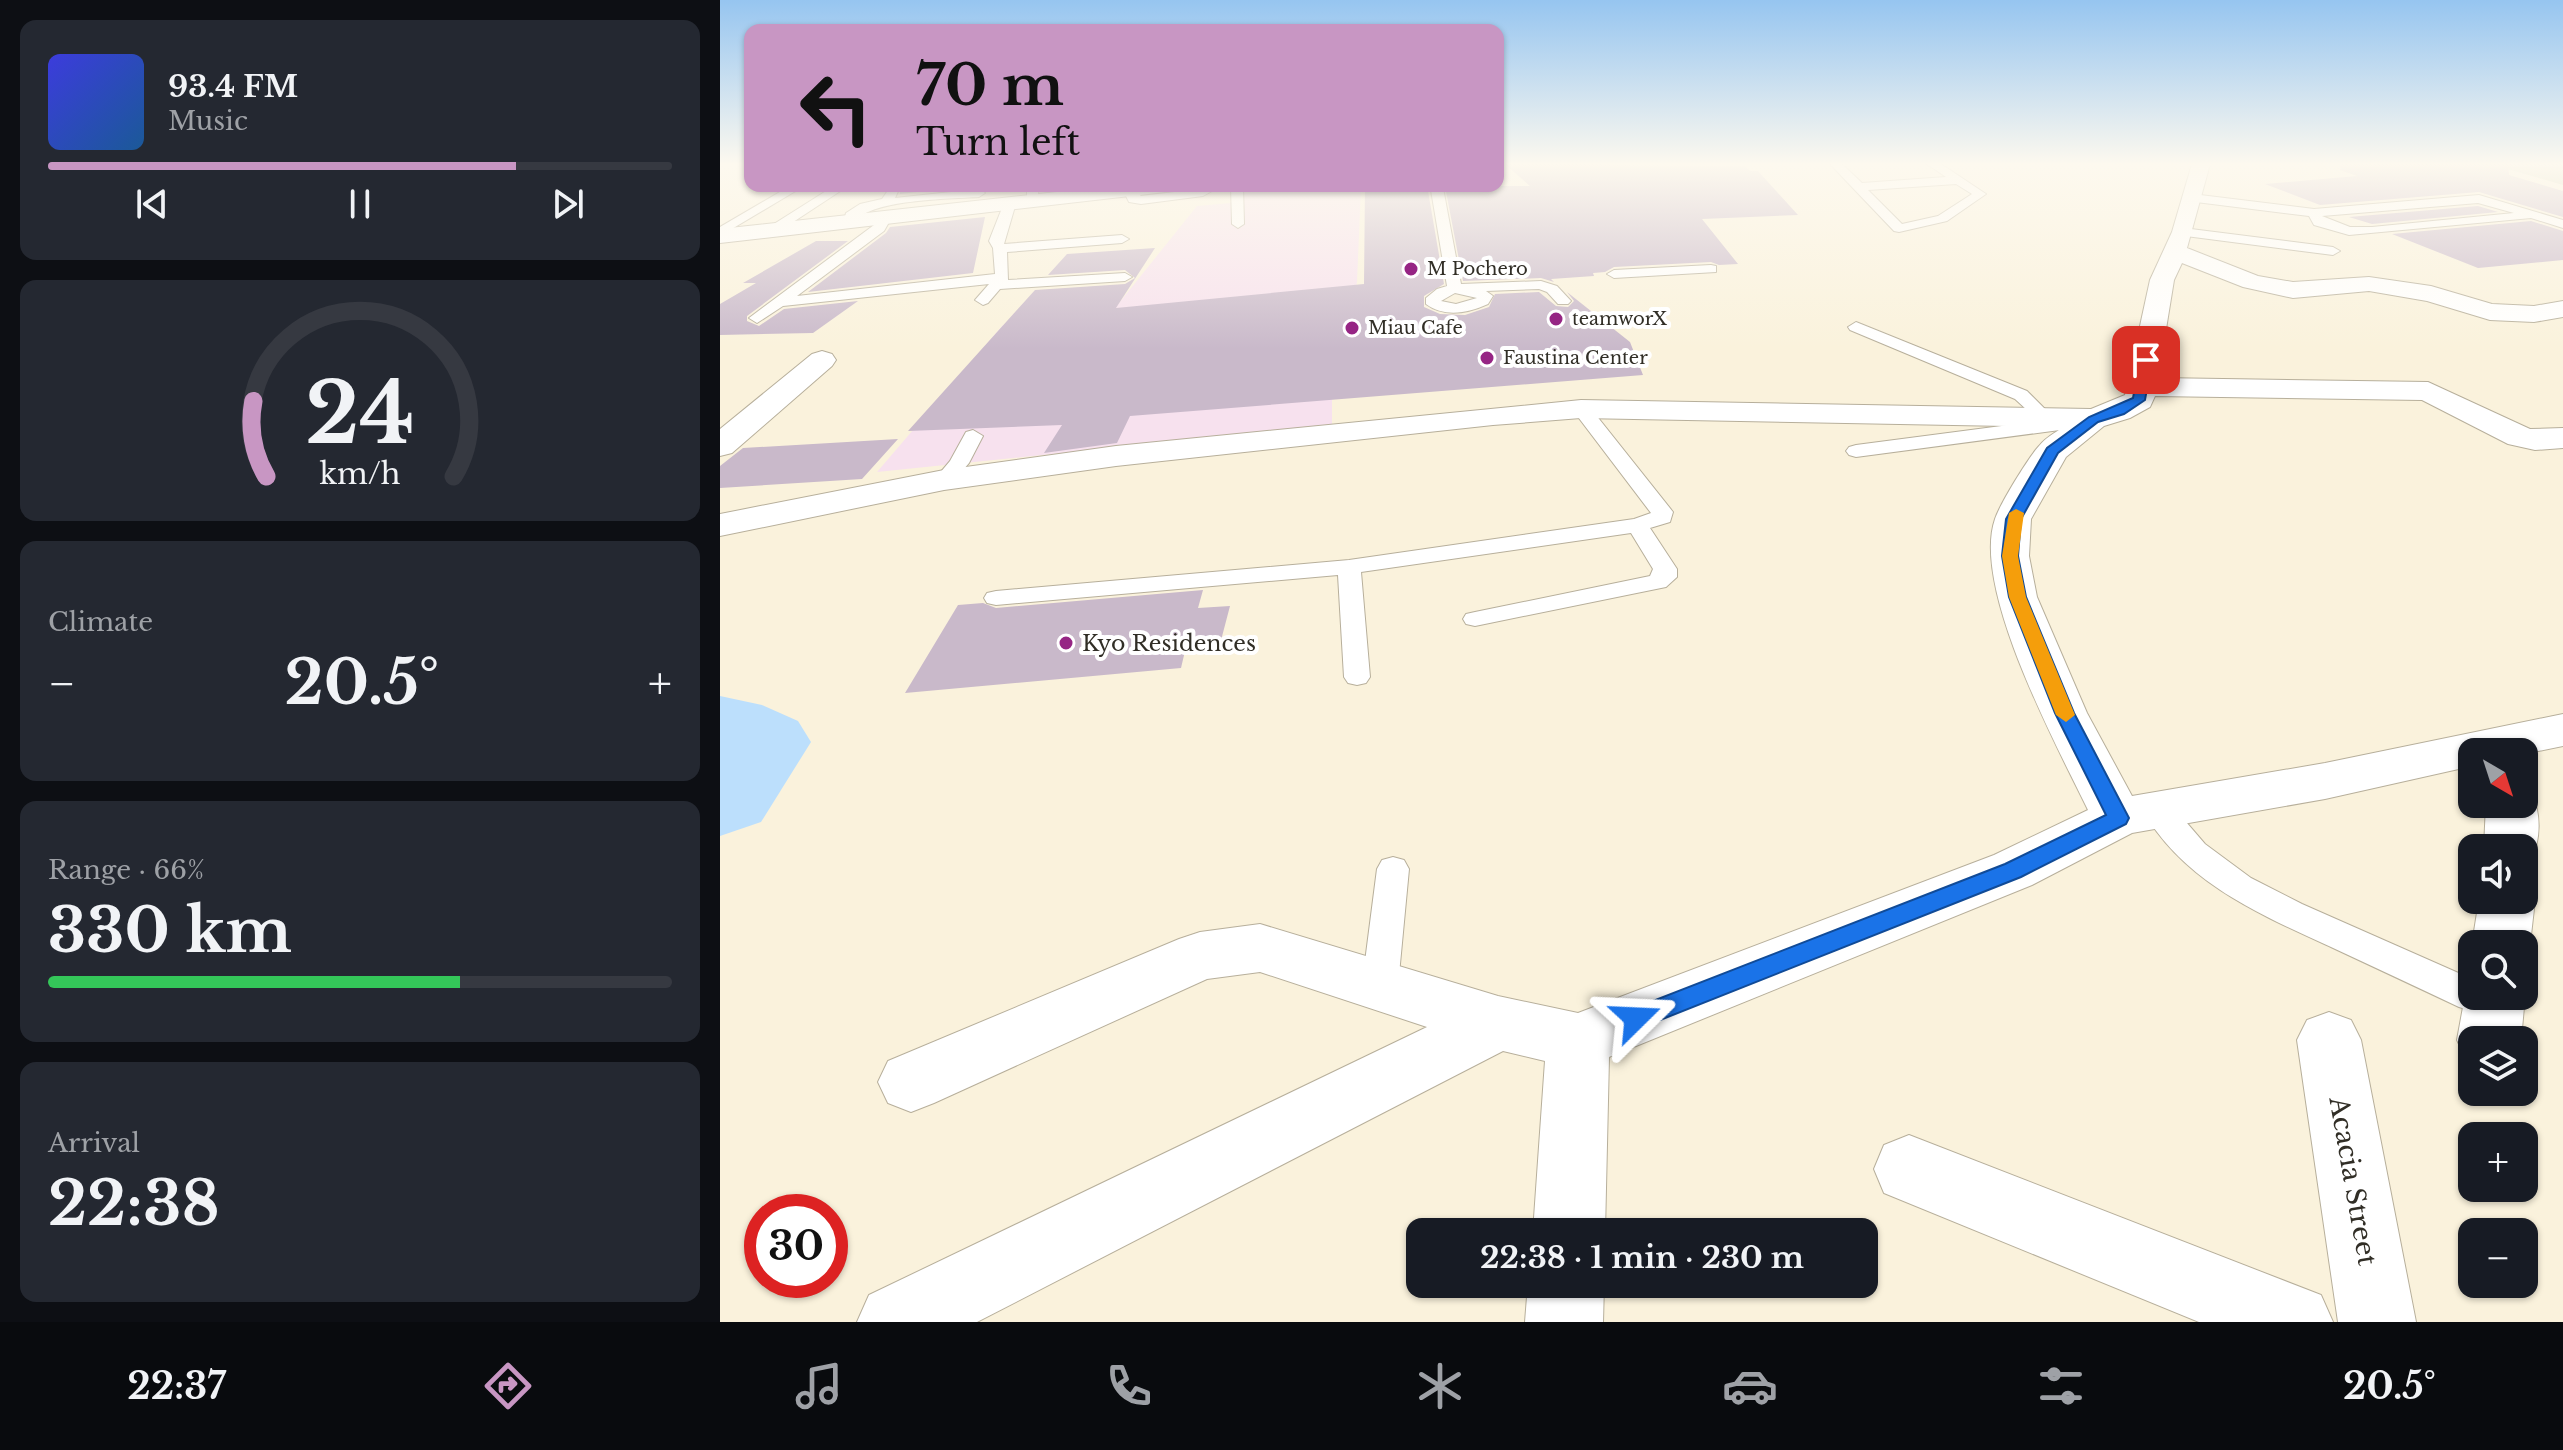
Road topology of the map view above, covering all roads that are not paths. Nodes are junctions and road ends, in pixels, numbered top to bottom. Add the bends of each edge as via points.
1 (778, 226) edge
2 (804, 226) edge
3 (880, 226) edge
4 (1002, 226) edge
5 (1444, 226) edge
6 (1897, 226) edge
7 (1919, 226) edge
8 (2183, 226) edge
9 (2336, 226) edge
10 (2426, 226) edge
11 (773, 229) junction
12 (720, 234) edge
13 (1122, 239) dead end
14 (2178, 242) junction
15 (1000, 248) junction
16 (2333, 251) dead end
17 (1711, 269) dead end
18 (1614, 274) dead end
19 (1125, 277) dead end
20 (1000, 282) junction
21 (983, 300) dead end
22 (1563, 301) dead end
23 (781, 302) junction
24 (2563, 309) edge
25 (757, 318) dead end
26 (1856, 327) dead end
27 (822, 360) dead end
28 (2141, 387) junction
29 (1581, 409) junction
30 (2041, 416) junction
31 (2093, 419) junction
32 (973, 436) dead end
33 (2563, 438) edge
34 (720, 446) edge
35 (1856, 451) dead end
36 (944, 480) junction
37 (720, 525) edge
38 (1637, 525) junction
39 (1349, 567) junction
40 (996, 598) dead end
41 (1475, 619) dead end
42 (1357, 677) dead end
43 (2541, 738) edge
44 (2138, 814) junction
45 (1393, 869) dead end
46 (1380, 985) junction
47 (2458, 995) edge
48 (1498, 1023) junction
49 (2329, 1040) dead end
50 (1578, 1041) junction
51 (911, 1082) dead end
52 (1909, 1169) dead end
53 (1570, 1218) edge
54 (1565, 1298) edge
55 (2268, 1317) edge
56 (896, 1322) edge
57 (1564, 1322) edge
58 (2377, 1322) edge

1 - 11 lane
2 - 11 street
3 - 23 lane
4 - 15 lane via 996,241
5 - 22 lane via 1455,288 1541,285
6 - 7 lane
8 - 14 street
9 - 10 lane via 2349,231
11 - 12 street
13 - 15 lane
14 - 16 lane
14 - 24 street via 2252,282 2293,290 2369,284 2431,294 2490,312
14 - 28 street via 2162,280
15 - 20 lane
17 - 18 lane
19 - 20 lane
20 - 21 lane
20 - 23 lane
23 - 25 lane
26 - 30 lane via 2021,395
27 - 34 street
28 - 31 street via 2139,400
28 - 33 street via 2418,389 2439,394 2520,437
29 - 30 street
29 - 36 street via 1295,436
29 - 38 lane via 1662,512 1654,522
30 - 31 street
31 - 35 lane
31 - 44 street via 2052,451 2013,519 2010,556 2017,597 2058,698
32 - 36 lane
36 - 37 street
38 - 39 lane
38 - 41 lane via 1665,569 1658,582
39 - 40 lane
39 - 42 lane
43 - 44 street
44 - 47 lane via 2172,832 2227,880 2262,901
44 - 50 street via 2013,870
45 - 46 lane
46 - 48 street
46 - 51 street via 1260,948 1200,956
48 - 50 street
48 - 56 street
49 - 58 street, Acacia Street
50 - 53 street
52 - 55 street
54 - 57 street

